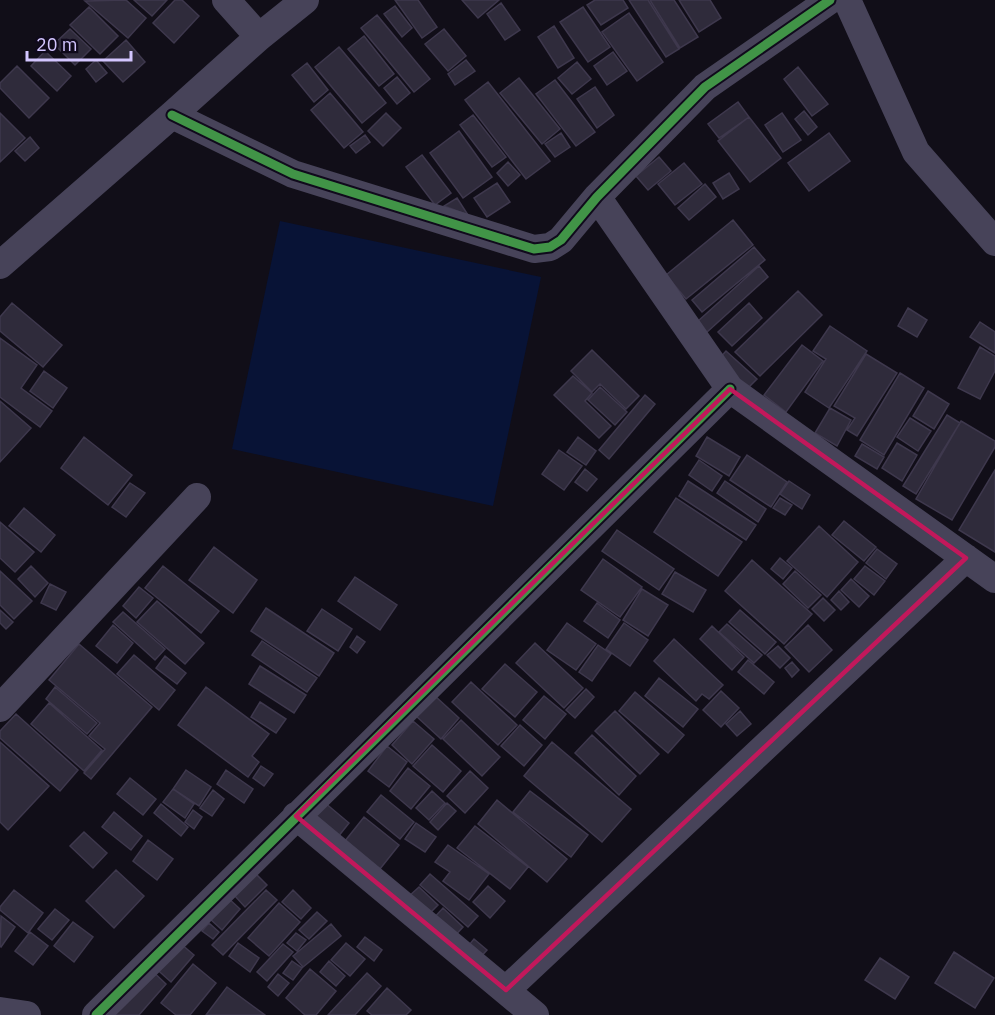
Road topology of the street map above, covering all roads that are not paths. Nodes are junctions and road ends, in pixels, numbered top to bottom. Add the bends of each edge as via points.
1 (226, 0) edge
2 (305, 0) edge
3 (830, 0) edge
4 (847, 0) edge
5 (259, 37) junction
6 (172, 115) junction
7 (597, 197) junction
8 (995, 242) edge
9 (0, 265) edge
10 (730, 389) junction
11 (197, 497) dead end
12 (966, 558) junction
13 (995, 579) edge
14 (0, 708) edge
15 (296, 816) junction
16 (506, 990) junction
17 (0, 1011) edge
18 (27, 1015) edge
19 (96, 1015) edge
20 (535, 1015) edge

1 - 5 street
2 - 5 street
3 - 7 street via 705,87
4 - 8 street via 916,152
5 - 6 street
6 - 7 street via 293,174 534,249 550,247 561,240
6 - 9 street
7 - 10 street
10 - 12 street
10 - 15 street
11 - 14 street
12 - 13 street
12 - 16 street
15 - 16 street
15 - 19 street
16 - 20 street
17 - 18 street

